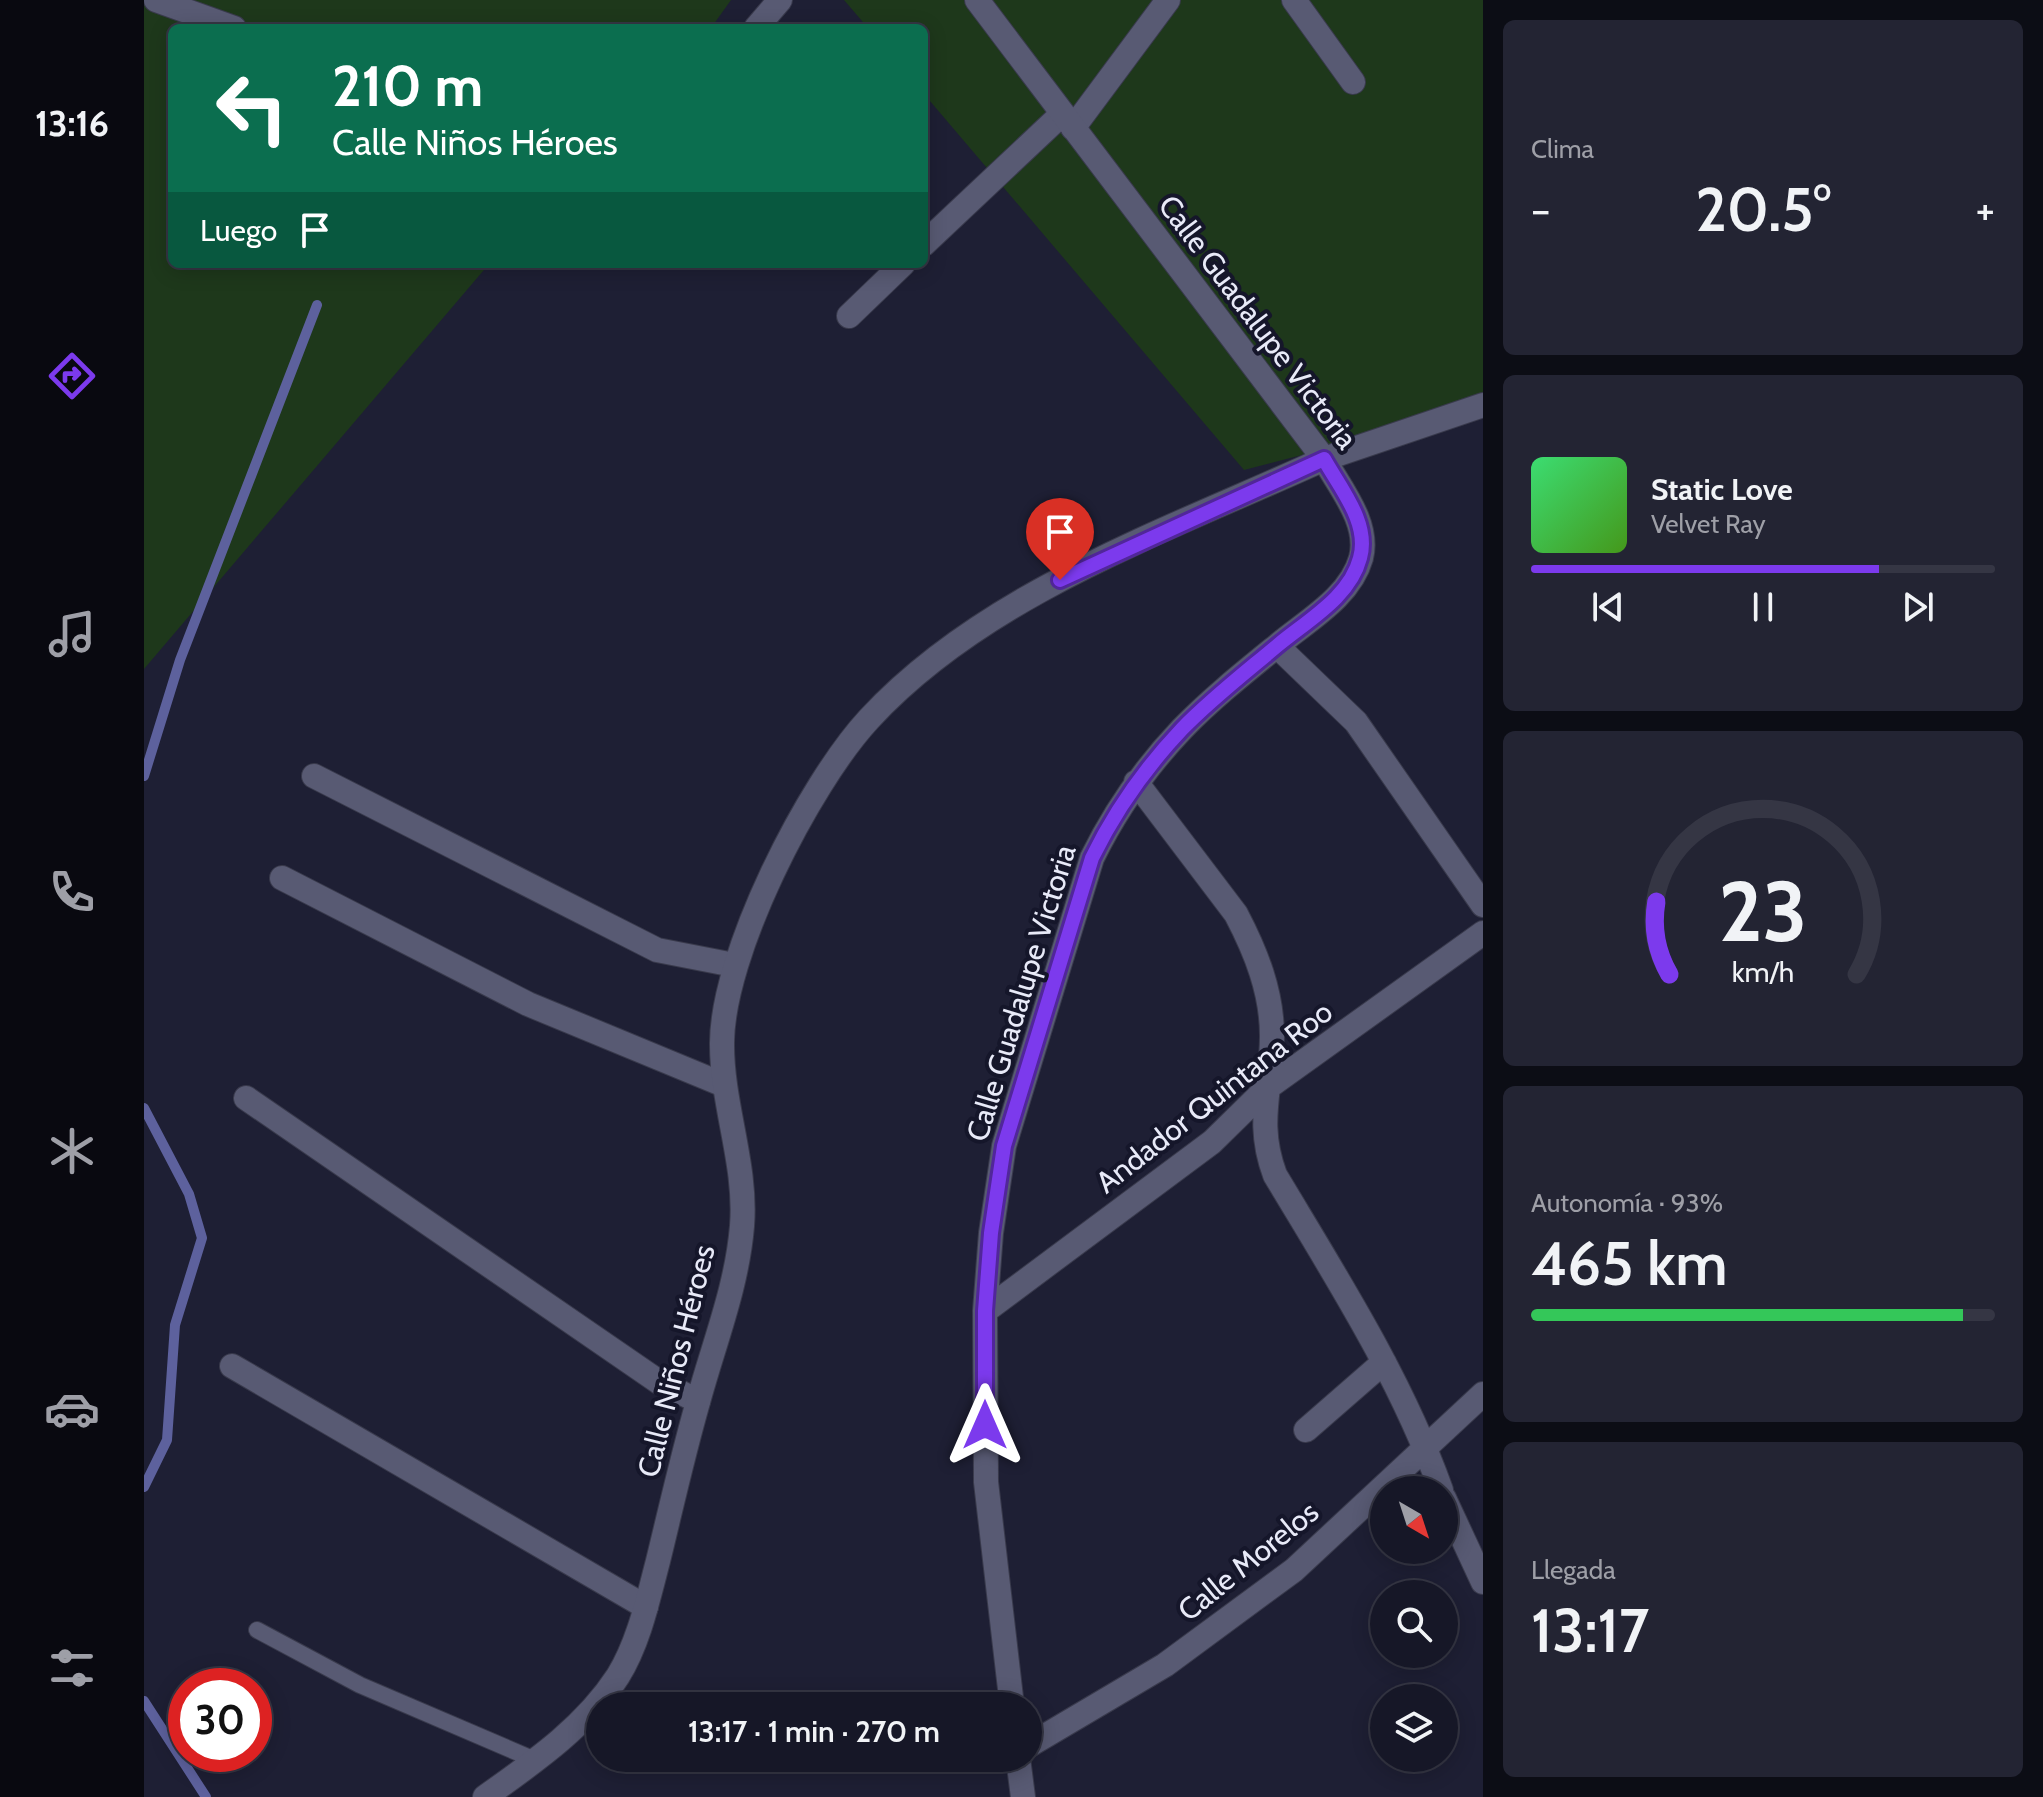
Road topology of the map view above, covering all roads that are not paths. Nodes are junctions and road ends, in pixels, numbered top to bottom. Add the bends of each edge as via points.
1 (156, 0) edge
2 (780, 0) edge
3 (977, 0) edge
4 (1168, 0) edge
5 (1294, 0) edge
6 (223, 24) edge
7 (759, 24) edge
8 (1353, 82) dead end
9 (1067, 121) junction
10 (928, 241) edge
11 (899, 268) edge
12 (849, 316) dead end
13 (1483, 405) edge
14 (1324, 459) junction
15 (1277, 646) junction
16 (314, 776) dead end
17 (1136, 782) junction
18 (282, 878) dead end
19 (1483, 905) edge
20 (1483, 933) edge
21 (734, 965) junction
22 (724, 1085) junction
23 (1267, 1088) junction
24 (246, 1098) dead end
25 (985, 1311) junction
26 (1384, 1362) junction
27 (232, 1366) dead end
28 (1483, 1394) edge
29 (698, 1401) junction
30 (1306, 1430) dead end
31 (1426, 1448) junction
32 (1436, 1476) edge
33 (1458, 1528) edge
34 (1483, 1582) edge
35 (646, 1607) junction
36 (257, 1630) dead end
37 (1010, 1692) edge
38 (1042, 1737) edge
39 (535, 1760) junction
40 (1020, 1772) edge
41 (485, 1797) edge
42 (1023, 1797) edge

1 - 6 street
2 - 7 street
3 - 9 street, Calle Guadalupe Victoria
4 - 9 street
5 - 8 street
9 - 10 street
9 - 14 street, Calle Guadalupe Victoria
11 - 12 street
13 - 14 street, Calle Niños Héroes
14 - 15 street, Calle Guadalupe Victoria via 1363,530 1361,557 1330,604
14 - 21 street, Calle Niños Héroes via 1034,592 901,686 839,754 788,843
15 - 17 street, Calle Guadalupe Victoria via 1184,727
15 - 19 street via 1356,722
16 - 21 street via 657,950
17 - 23 street via 1248,937 1267,989 1272,1036
17 - 25 street, Calle Guadalupe Victoria via 1092,858 1004,1146
18 - 22 street via 528,1004
20 - 23 street, Andador Quintana Roo
21 - 22 street, Calle Niños Héroes via 724,1008
22 - 29 street, Calle Niños Héroes via 741,1185 742,1224 723,1325
23 - 25 street, Andador Quintana Roo via 1212,1142
23 - 26 street via 1263,1135 1275,1175
24 - 29 street via 659,1382
25 - 37 street, Calle Guadalupe Victoria via 986,1482
26 - 30 street
26 - 31 street
27 - 35 street
28 - 31 street, Calle Morelos
29 - 35 street, Calle Niños Héroes
31 - 32 street
31 - 38 street, Calle Morelos via 1294,1570 1212,1634
33 - 34 street
35 - 39 street, Calle Niños Héroes via 621,1671 597,1707
36 - 39 lane via 360,1685
39 - 41 street, Calle Niños Héroes
40 - 42 street

